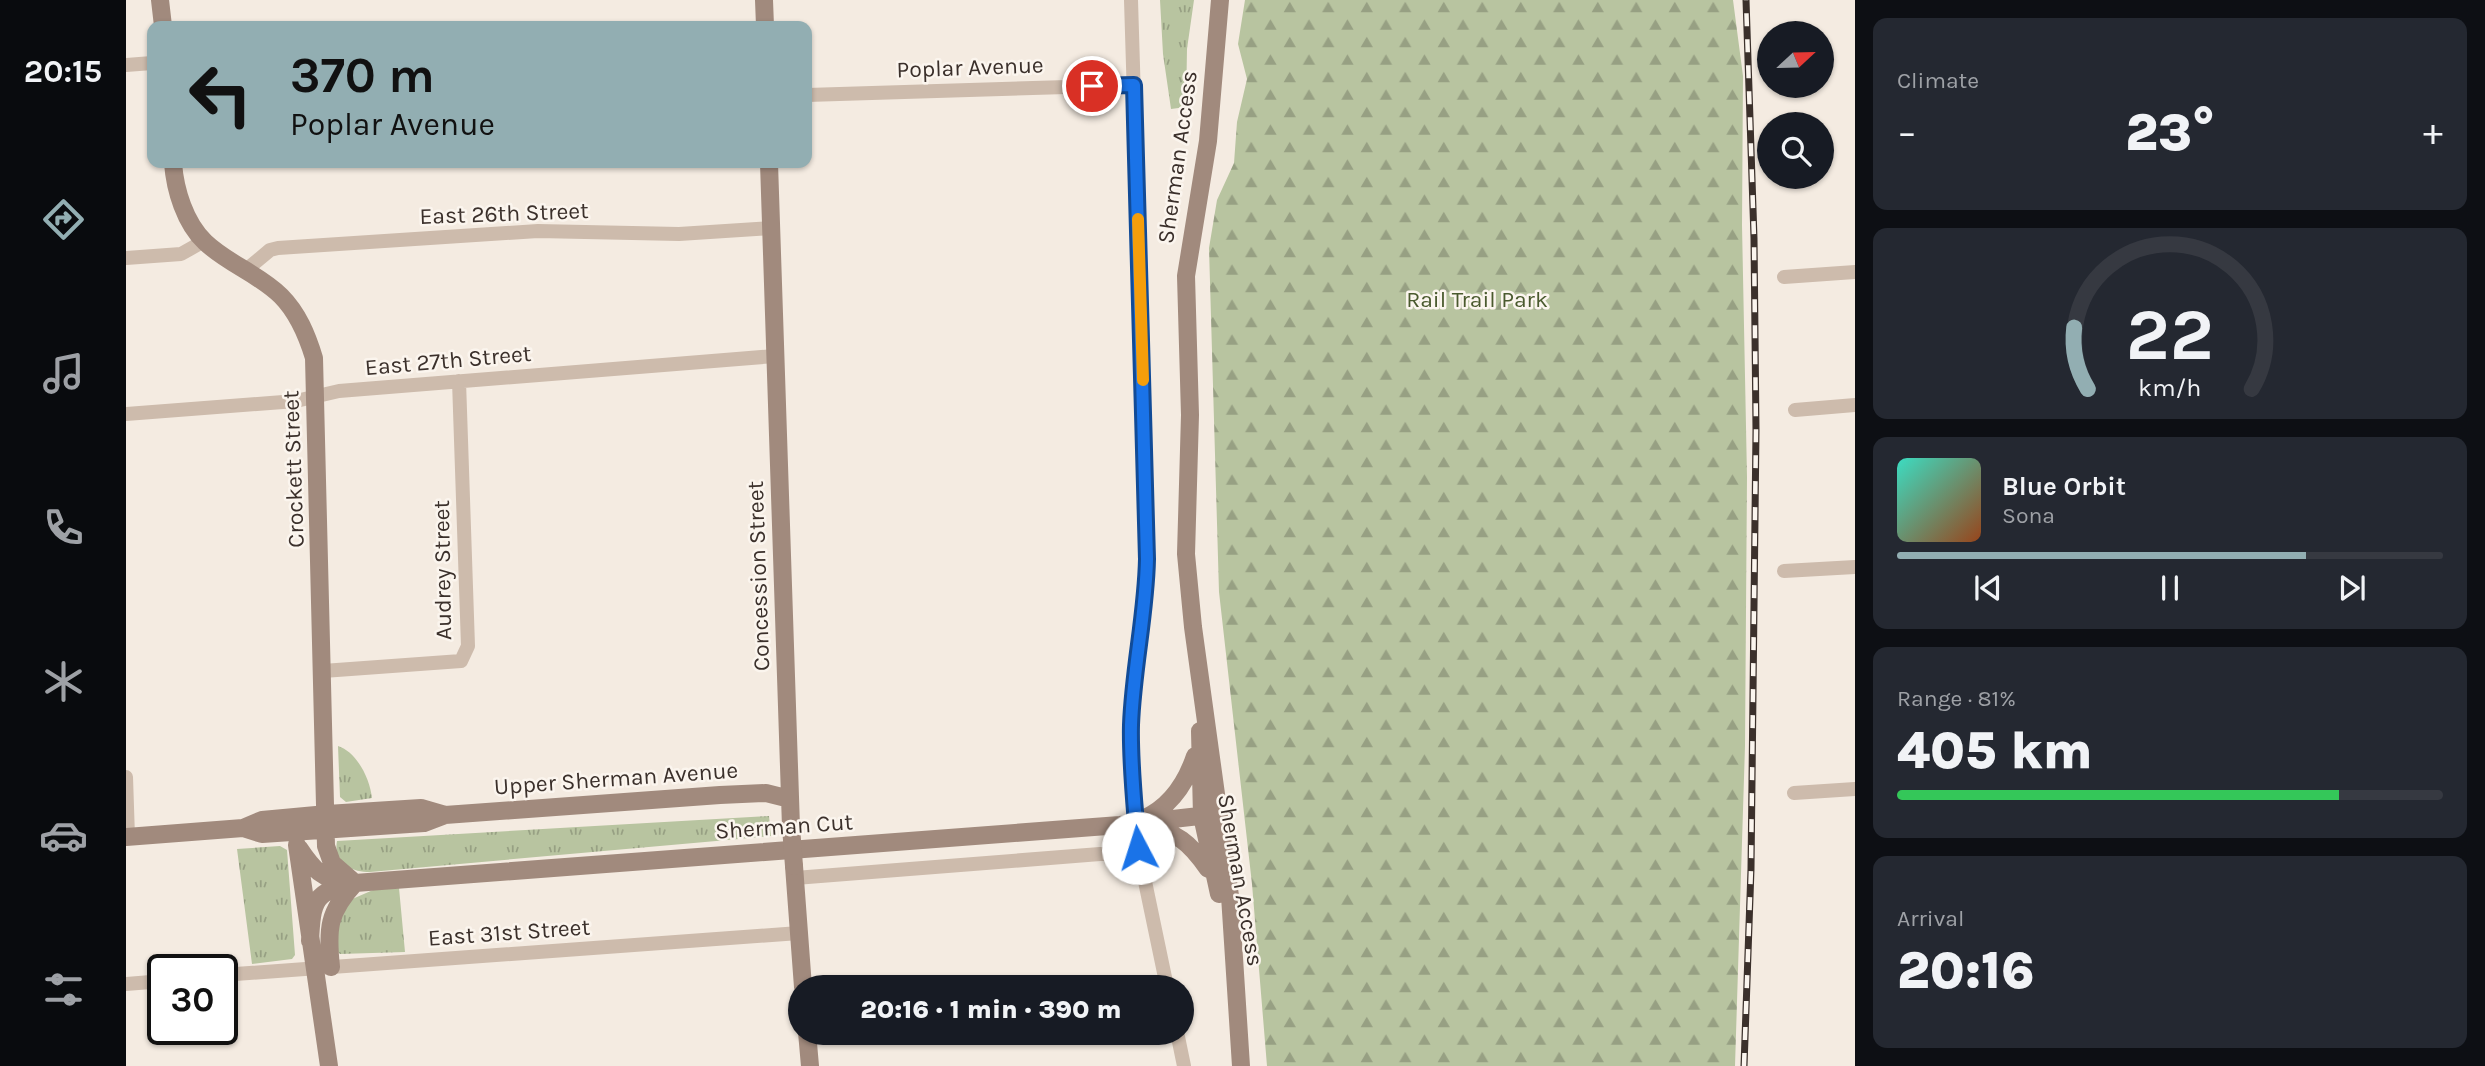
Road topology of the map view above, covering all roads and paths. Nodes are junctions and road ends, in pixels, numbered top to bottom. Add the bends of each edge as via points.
1 (160, 0) edge
2 (764, 0) edge
3 (1131, 0) edge
4 (1220, 0) edge
5 (162, 21) edge
6 (765, 21) edge
7 (147, 63) edge
8 (126, 65) edge
9 (1134, 85) junction
10 (812, 95) edge
11 (174, 168) edge
12 (769, 168) edge
13 (771, 229) junction
14 (204, 242) junction
15 (126, 258) edge
16 (246, 270) junction
17 (1855, 272) edge
18 (1784, 277) dead end
19 (775, 356) junction
20 (459, 382) junction
21 (316, 396) junction
22 (1855, 405) edge
23 (1795, 410) dead end
24 (126, 414) edge
25 (1855, 567) edge
26 (1784, 571) dead end
27 (323, 671) junction
28 (1202, 698) junction
29 (1200, 738) junction
30 (126, 778) edge
31 (1855, 789) edge
32 (1794, 793) dead end
33 (790, 799) junction
34 (1209, 815) junction
35 (326, 822) junction
36 (1120, 825) junction
37 (243, 828) junction
38 (262, 834) junction
39 (127, 837) edge
40 (297, 845) junction
41 (1138, 851) junction
42 (794, 872) junction
43 (355, 883) junction
44 (1219, 892) junction
45 (799, 933) junction
46 (310, 941) junction
47 (323, 967) junction
48 (238, 974) edge
49 (802, 975) edge
50 (1164, 975) edge
51 (147, 982) edge
52 (126, 984) edge
53 (1237, 986) junction
54 (808, 1045) edge
55 (1180, 1045) edge
56 (329, 1066) edge
57 (810, 1066) edge
58 (1184, 1066) edge
59 (1241, 1066) edge

1 - 5 main road
2 - 6 main road
3 - 9 street
4 - 28 main road, Sherman Access via 1208,141 1186,276 1191,415 1186,554
7 - 8 street
9 - 10 street, Poplar Avenue
9 - 41 street, bridge via 1147,559 1131,724
11 - 14 main road, Crockett Street via 182,204
12 - 13 main road, Concession Street
13 - 16 street, East 26th Street via 679,234 538,231 278,248
13 - 19 main road, Concession Street
14 - 15 street via 181,254
14 - 16 main road, Crockett Street
16 - 21 main road, Crockett Street via 282,297 300,321 314,358
17 - 18 street
19 - 20 street, East 27th Street
19 - 33 main road, Concession Street
20 - 21 street, East 27th Street
20 - 27 street, Audrey Street via 468,646 461,661
21 - 24 street, East 27th Street
21 - 27 main road, Crockett Street
22 - 23 street
25 - 26 street
27 - 35 main road, Crockett Street
28 - 29 main road, Sherman Access
28 - 34 main road, Sherman Access via 1211,753
29 - 34 main road, Sherman Access
29 - 36 main road via 1190,771 1173,797 1146,818
30 - 39 street
31 - 32 street
33 - 35 main road, Upper Sherman Avenue via 766,793 444,815 421,808
33 - 42 main road, Concession Street, bridge
34 - 36 main road, Sherman Cut
34 - 44 main road, Sherman Access
34 - 53 main road, Sherman Access via 1230,896
35 - 37 main road, Upper Sherman Avenue via 262,820
35 - 38 main road, Upper Sherman Avenue
35 - 43 main road, Crockett Street via 332,863
36 - 43 main road, Sherman Cut
36 - 44 main road via 1177,835 1198,853
37 - 38 main road, Upper Sherman Avenue
37 - 39 main road, Upper Sherman Avenue
38 - 40 main road via 279,835
40 - 43 main road via 327,878
40 - 46 main road
41 - 42 street
41 - 50 street
42 - 45 main road, Concession Street
43 - 46 main road via 320,896
43 - 47 main road via 331,918
44 - 53 main road, Sherman Access via 1228,958
45 - 47 street, East 31st Street
45 - 49 main road, Concession Street
46 - 47 main road
47 - 48 street, East 31st Street
47 - 56 main road
51 - 52 street
53 - 59 main road, Sherman Access
54 - 57 main road
55 - 58 street

